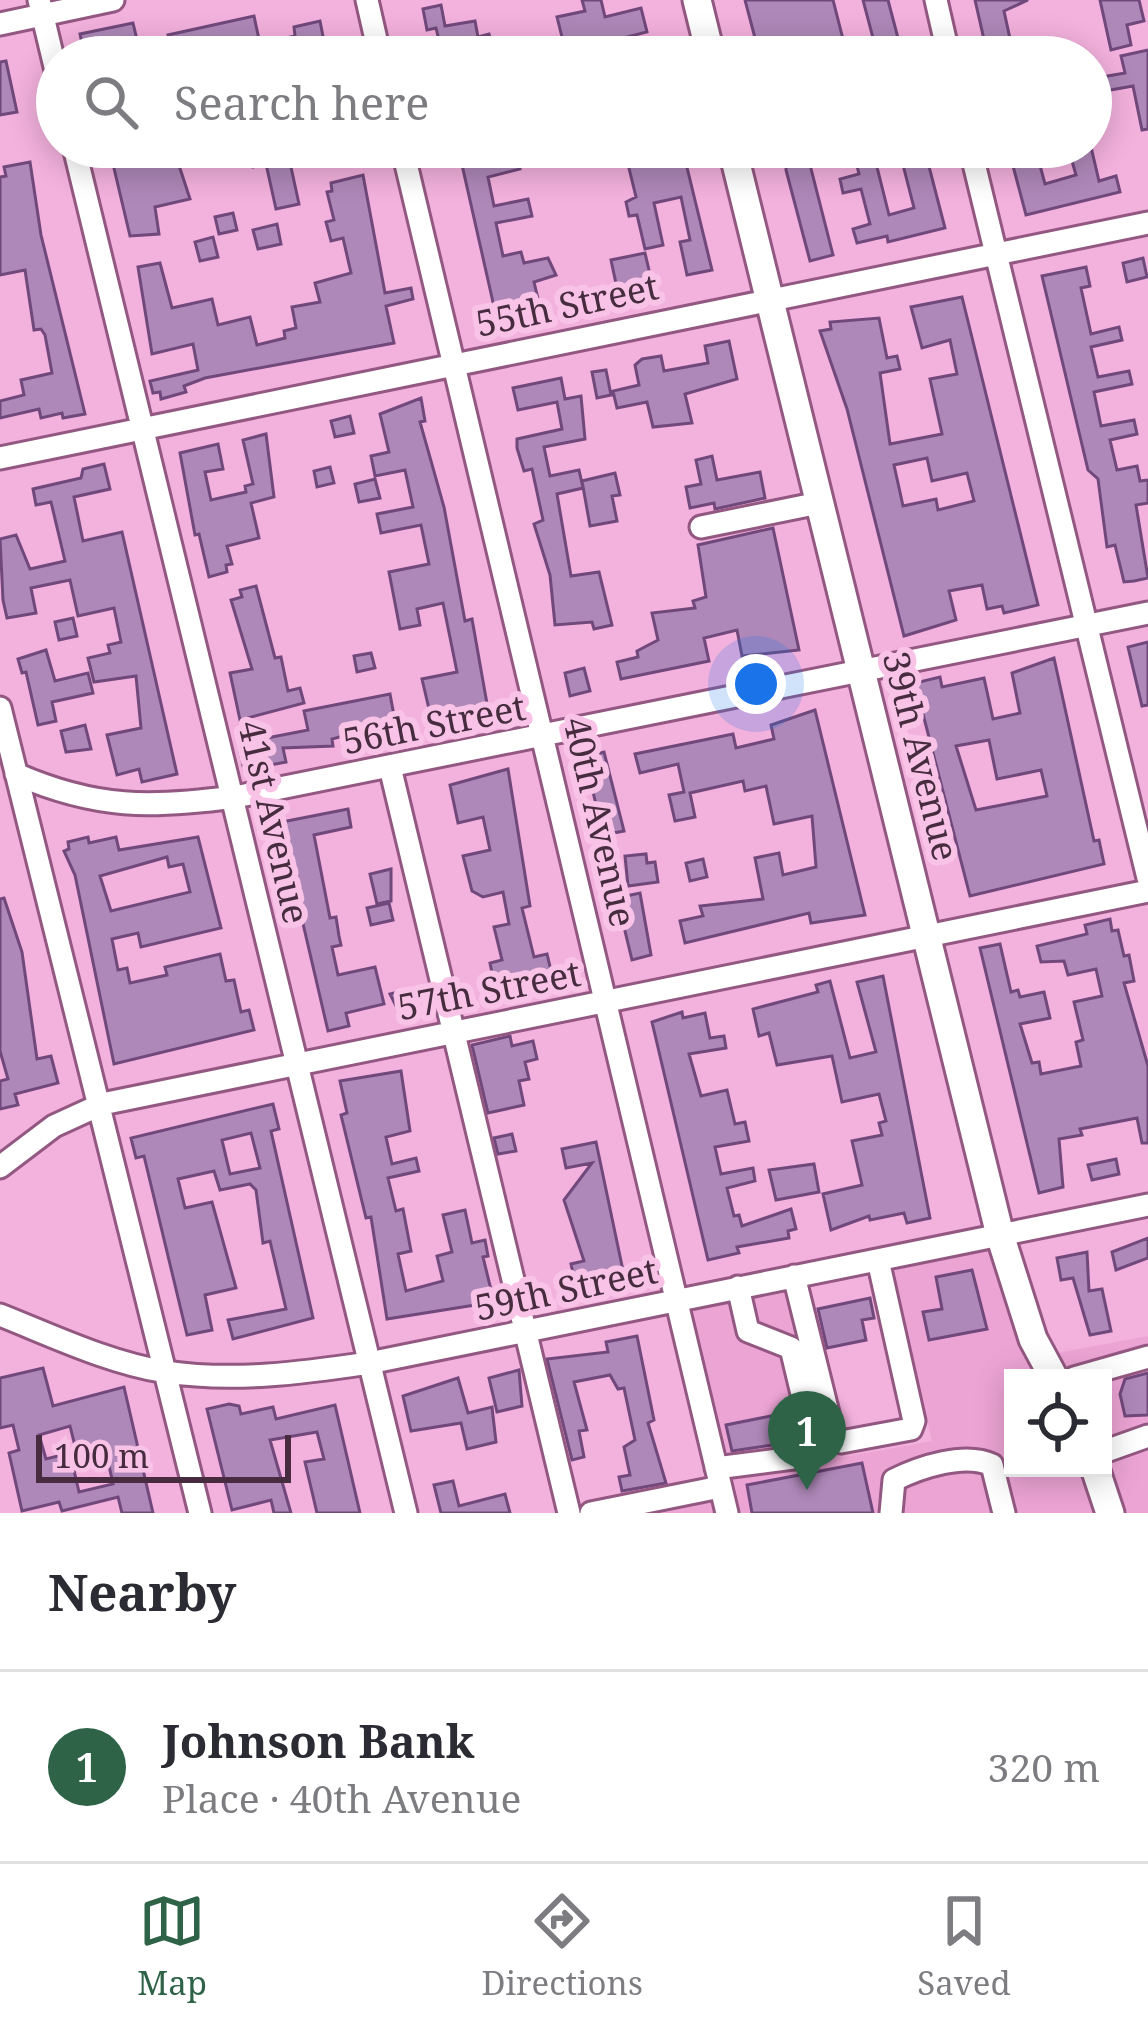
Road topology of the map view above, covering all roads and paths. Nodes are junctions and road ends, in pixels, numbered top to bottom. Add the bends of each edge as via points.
1 (113, 0) edge
2 (367, 0) edge
3 (697, 0) edge
4 (936, 0) edge
5 (41, 7) edge
6 (0, 24) edge
7 (375, 36) edge
8 (706, 36) edge
9 (944, 36) edge
10 (79, 168) edge
11 (407, 168) edge
12 (737, 168) edge
13 (975, 168) edge
14 (1148, 223) edge
15 (995, 254) junction
16 (767, 298) junction
17 (454, 362) junction
18 (140, 425) junction
19 (0, 458) edge
20 (819, 502) junction
21 (701, 527) dead end
22 (1148, 614) edge
23 (1089, 626) junction
24 (862, 669) junction
25 (0, 708) edge
26 (546, 736) junction
27 (10, 766) edge
28 (389, 766) junction
29 (235, 797) junction
30 (1148, 878) edge
31 (1148, 891) edge
32 (928, 933) junction
33 (608, 1000) junction
34 (453, 1029) junction
35 (296, 1062) junction
36 (102, 1105) junction
37 (0, 1167) edge
38 (1148, 1204) edge
39 (1000, 1235) junction
40 (878, 1260) junction
41 (794, 1276) junction
42 (738, 1287) junction
43 (674, 1300) junction
44 (0, 1315) edge
45 (525, 1331) junction
46 (1148, 1357) edge
47 (369, 1363) junction
48 (1049, 1369) edge
49 (1106, 1369) edge
50 (166, 1372) junction
51 (1148, 1436) edge
52 (1112, 1449) edge
53 (1098, 1477) edge
54 (718, 1478) junction
55 (1002, 1504) edge
56 (200, 1513) edge
57 (406, 1513) edge
58 (569, 1513) edge
59 (591, 1513) edge
60 (644, 1513) edge
61 (678, 1513) edge
62 (727, 1513) edge
63 (892, 1513) edge
64 (1110, 1513) edge

1 - 5 street
2 - 7 street
3 - 8 main road
4 - 9 street
5 - 6 street
10 - 18 street, 41st Avenue
11 - 17 street, 40th Avenue
12 - 16 main road, 39th Avenue
13 - 15 street
14 - 15 street, 55th Street
15 - 16 street, 55th Street
15 - 23 street
16 - 17 street, 55th Street
16 - 20 main road, 39th Avenue
17 - 18 street, 55th Street
17 - 26 street, 40th Avenue
18 - 19 street, 55th Street
18 - 29 street, 41st Avenue
20 - 21 street
20 - 24 main road, 39th Avenue
22 - 23 street, 56th Street
23 - 24 street, 56th Street
23 - 30 street
24 - 26 street, 56th Street
24 - 32 main road, 39th Avenue
25 - 27 street
26 - 28 street, 56th Street
26 - 33 street, 40th Avenue
27 - 29 street, 56th Street via 94,801 133,806
27 - 36 street
28 - 29 street, 56th Street
28 - 34 street
29 - 35 street, 41st Avenue
31 - 32 street, 57th Street
32 - 33 street, 57th Street
32 - 39 main road, 39th Avenue
33 - 34 street, 57th Street
33 - 43 street, 40th Avenue
34 - 35 street, 57th Street
34 - 45 street
35 - 36 street, 57th Street
35 - 47 street, 41st Avenue
36 - 37 street, 57th Street via 54,1126
36 - 50 street
38 - 39 street, 59th Street
39 - 40 street, 59th Street
39 - 48 main road, 39th Avenue
40 - 41 street, 59th Street
40 - 41 street via 911,1429 834,1437
41 - 42 street, 59th Street
42 - 43 street, 59th Street
42 - 54 street via 748,1331 790,1348 815,1448
43 - 45 street, 59th Street
43 - 54 street, 40th Avenue
44 - 50 street, 59th Street
45 - 47 street, 59th Street
45 - 58 street
46 - 49 street
47 - 50 street, 59th Street via 280,1376
47 - 57 street, 41st Avenue
50 - 56 street
51 - 52 street
53 - 64 main road
54 - 59 street
54 - 62 street, 40th Avenue
55 - 63 street via 992,1465 978,1458 894,1480
60 - 61 street

